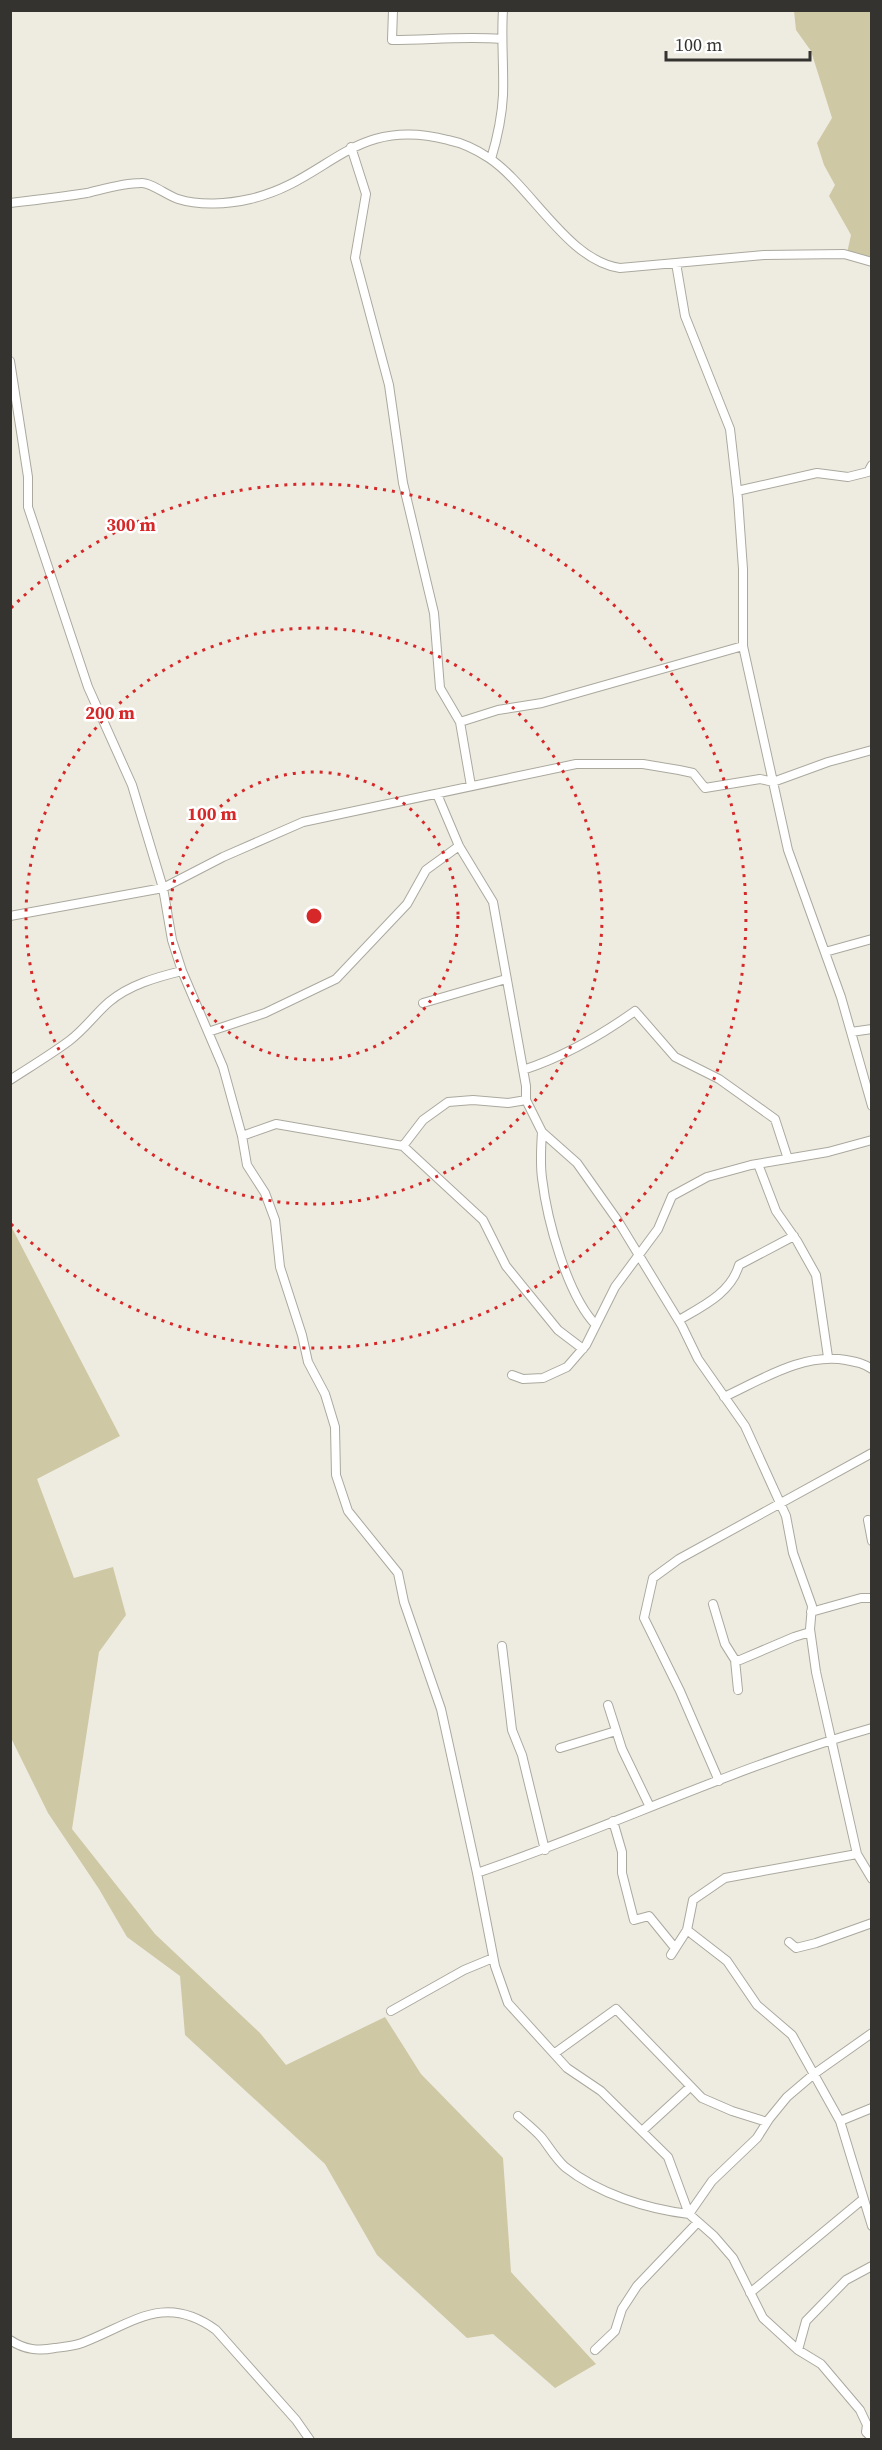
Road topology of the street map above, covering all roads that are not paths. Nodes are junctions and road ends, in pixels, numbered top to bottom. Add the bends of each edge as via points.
1 (393, 10) edge
2 (503, 10) edge
3 (501, 39) junction
4 (351, 147) junction
5 (491, 159) junction
6 (10, 203) edge
7 (872, 262) edge
8 (676, 263) junction
9 (10, 361) edge
10 (872, 465) edge
11 (737, 491) junction
12 (742, 646) junction
13 (460, 722) junction
14 (872, 750) edge
15 (773, 782) junction
16 (471, 786) junction
17 (437, 794) junction
18 (459, 846) junction
19 (163, 888) junction
20 (10, 916) edge
21 (872, 939) edge
22 (825, 952) junction
23 (182, 971) junction
24 (506, 979) junction
25 (423, 1003) dead end
26 (872, 1029) edge
27 (208, 1032) junction
28 (851, 1032) junction
29 (522, 1070) junction
30 (10, 1080) edge
31 (526, 1100) junction
32 (872, 1106) edge
33 (542, 1132) junction
34 (243, 1136) junction
35 (872, 1140) edge
36 (403, 1146) junction
37 (788, 1159) junction
38 (758, 1164) junction
39 (794, 1236) junction
40 (640, 1254) junction
41 (679, 1320) junction
42 (596, 1325) junction
43 (583, 1349) junction
44 (828, 1357) junction
45 (872, 1369) edge
46 (512, 1375) dead end
47 (724, 1397) junction
48 (872, 1452) edge
49 (780, 1502) junction
50 (868, 1520) dead end
51 (872, 1541) edge
52 (872, 1598) edge
53 (713, 1604) dead end
54 (811, 1612) junction
55 (810, 1632) junction
56 (502, 1646) dead end
57 (735, 1660) junction
58 (738, 1690) dead end
59 (609, 1705) dead end
60 (872, 1728) edge
61 (616, 1731) junction
62 (832, 1740) junction
63 (560, 1748) dead end
64 (719, 1781) junction
65 (650, 1807) junction
66 (613, 1821) junction
67 (545, 1850) junction
68 (857, 1854) junction
69 (477, 1873) junction
70 (872, 1879) edge
71 (872, 1923) edge
72 (687, 1930) junction
73 (789, 1942) dead end
74 (493, 1958) junction
75 (391, 2011) dead end
76 (872, 2033) edge
77 (555, 2053) junction
78 (814, 2074) junction
79 (690, 2087) junction
80 (872, 2108) edge
81 (518, 2116) dead end
82 (840, 2121) junction
83 (767, 2122) junction
84 (642, 2131) junction
85 (872, 2192) edge
86 (862, 2198) junction
87 (689, 2214) junction
88 (699, 2222) junction
89 (872, 2226) edge
90 (872, 2266) edge
91 (750, 2293) junction
92 (10, 2340) edge
93 (595, 2350) dead end
94 (798, 2350) junction
95 (872, 2438) edge
96 (310, 2439) edge

1 - 3 street via 392,40
2 - 3 street
3 - 5 street via 503,96
4 - 5 street via 395,133 447,139
4 - 6 street via 281,188 230,202 179,200 143,182
4 - 13 street via 366,194 355,258 389,385 404,483 434,613 440,688
5 - 8 street via 555,225 606,266
7 - 8 street via 844,254 764,255
8 - 11 street via 685,316 730,429
9 - 19 street via 28,507 88,687 132,785
10 - 11 street via 868,472 848,477 817,473
11 - 12 street via 743,569
12 - 13 street
12 - 15 street
13 - 16 street
14 - 15 street
15 - 16 street via 760,779 705,788 693,773 679,770 643,764 576,764
15 - 22 street via 788,850
16 - 17 street
17 - 18 street
17 - 19 street via 303,822
18 - 24 street via 493,902
18 - 27 street via 426,870 407,904 336,979 265,1013
19 - 20 street
19 - 23 street
21 - 22 street
22 - 28 street
23 - 27 street
23 - 30 street via 130,988 109,1002 69,1041
24 - 25 street
24 - 29 street
26 - 28 street
27 - 34 street via 223,1067
28 - 32 street
29 - 31 street
29 - 37 street via 587,1042 635,1011 675,1057 719,1079 775,1119
31 - 33 street
31 - 36 street via 448,1102 423,1120
33 - 40 street via 577,1163
33 - 42 street via 542,1178 548,1217 570,1281
34 - 36 street via 276,1124
34 - 69 street via 247,1164 265,1192 275,1220 280,1267 308,1362 325,1394 335,1427 336,1476 348,1511 398,1573 404,1602 441,1709
35 - 37 street
36 - 43 street via 483,1220 506,1266 558,1330
37 - 38 street
38 - 39 street via 776,1211
38 - 40 street via 707,1177 672,1196 658,1228
39 - 41 street via 739,1265 735,1278 714,1300
39 - 44 street via 816,1275
40 - 41 street
40 - 42 street via 615,1287
41 - 47 street via 698,1359
42 - 43 street
43 - 46 street via 567,1367 543,1378
44 - 45 street
44 - 47 street via 792,1365
47 - 49 street via 745,1426
48 - 49 street
49 - 54 street
49 - 64 street via 653,1578 646,1608 644,1618
50 - 51 street
52 - 54 street
53 - 57 street via 725,1644
54 - 55 street
55 - 57 street
55 - 62 street
56 - 67 street via 512,1730 522,1755
57 - 58 street
59 - 61 street
60 - 62 street
61 - 63 street
61 - 65 street
62 - 64 street
62 - 68 street
64 - 65 street
65 - 66 street
66 - 67 street
66 - 72 street via 634,1920 649,1916 673,1951
67 - 69 street
68 - 70 street
68 - 72 street via 725,1878 693,1900
69 - 74 street
71 - 73 street via 796,1948
72 - 78 street via 728,1961 757,2006 792,2035
74 - 75 street
74 - 77 street via 508,2003
76 - 78 street
77 - 79 street via 616,2009
77 - 84 street via 567,2068 601,2091
78 - 82 street
78 - 83 street via 787,2097
79 - 83 street via 702,2098
79 - 84 street
80 - 82 street
81 - 87 street via 564,2166 587,2180 614,2195 664,2211
82 - 86 street
83 - 87 street via 757,2138 712,2181
84 - 87 street via 668,2157
85 - 86 street
86 - 89 street
86 - 91 street
87 - 88 street
88 - 91 street via 733,2258
88 - 93 street via 637,2286 622,2309 615,2331
90 - 94 street via 846,2280 806,2321
91 - 94 street via 763,2318
92 - 96 street via 33,2350 51,2349 79,2344 139,2316 168,2312 203,2320
94 - 95 street via 821,2364 860,2410 866,2432

